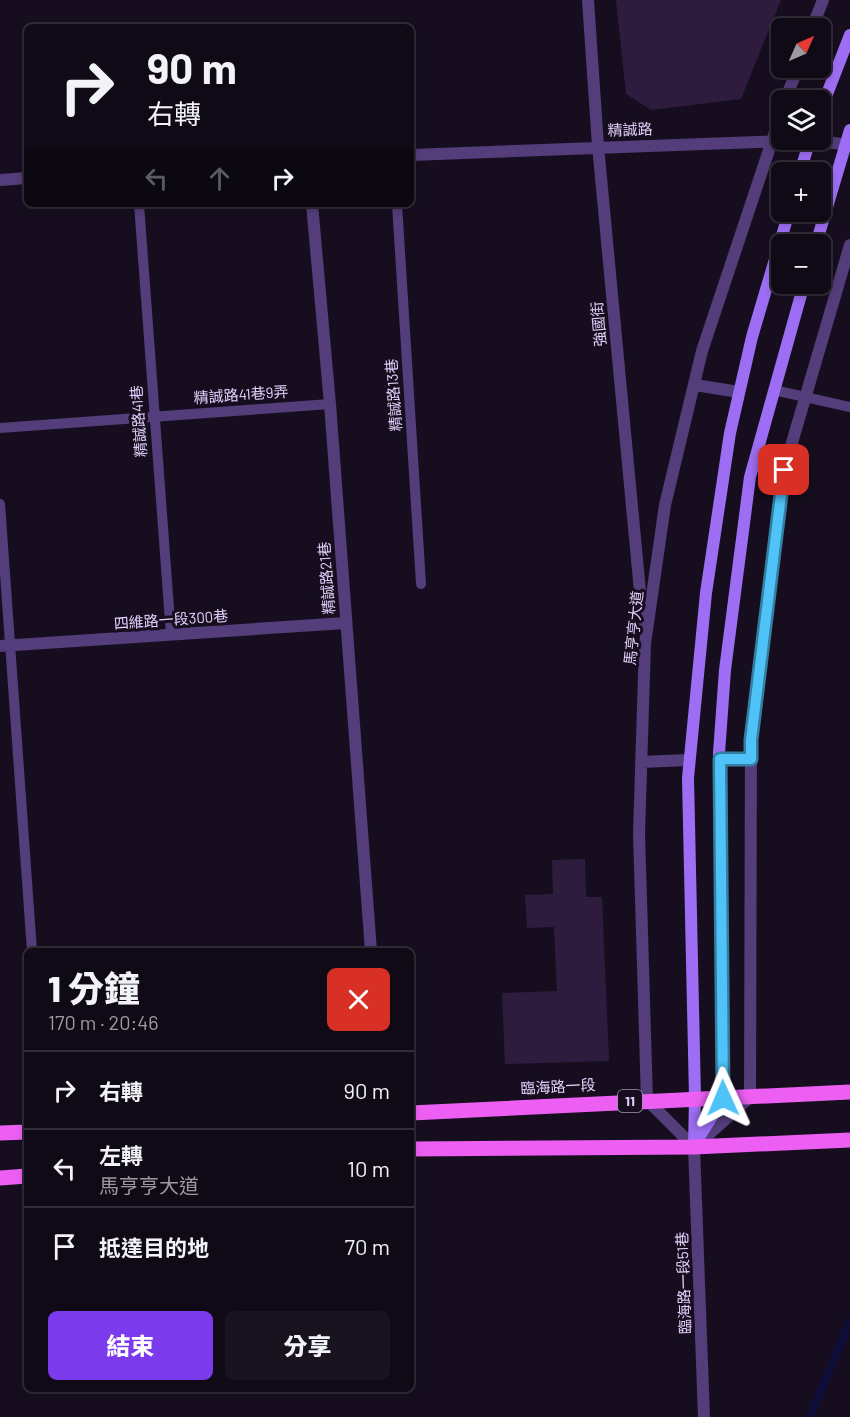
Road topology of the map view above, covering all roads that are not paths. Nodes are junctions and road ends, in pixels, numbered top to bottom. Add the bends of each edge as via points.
1 (588, 0) edge
2 (823, 0) edge
3 (816, 18) edge
4 (850, 35) edge
5 (829, 90) edge
6 (850, 130) edge
7 (770, 141) joint
8 (831, 143) edge
9 (848, 145) edge
10 (598, 146) junction
11 (414, 154) edge
12 (24, 178) edge
13 (0, 180) edge
14 (139, 207) edge
15 (312, 207) edge
16 (397, 207) edge
17 (786, 222) edge
18 (819, 234) edge
19 (850, 245) edge
20 (801, 294) edge
21 (695, 385) junction
22 (774, 390) junction
23 (739, 392) junction
24 (806, 397) junction
25 (330, 404) junction
26 (850, 407) edge
27 (154, 417) junction
28 (0, 428) edge
29 (0, 504) edge
30 (421, 585) dead end
31 (345, 623) junction
32 (171, 635) junction
33 (645, 644) junction
34 (6, 646) edge
35 (720, 759) junction
36 (751, 759) junction
37 (689, 760) junction
38 (641, 762) junction
39 (32, 948) edge
40 (371, 948) edge
41 (850, 1092) edge
42 (750, 1097) junction
43 (695, 1098) junction
44 (723, 1098) junction
45 (647, 1100) junction
46 (414, 1113) edge
47 (24, 1132) edge
48 (0, 1133) edge
49 (850, 1140) edge
50 (694, 1148) junction
51 (414, 1149) edge
52 (24, 1176) edge
53 (0, 1178) edge
54 (704, 1417) edge

1 - 10 street, 強國街
2 - 3 street
4 - 5 street
6 - 9 street
7 - 10 street, 精誠路
7 - 21 street, 馬亨亨大道 via 702,351
8 - 9 street, 精誠路
9 - 18 street
10 - 11 street, 精誠路
10 - 33 street, 強國街
12 - 13 street
14 - 27 lane, 精誠路41巷
15 - 25 street, 精誠路21巷
16 - 30 lane, 精誠路13巷
17 - 23 street
19 - 24 street
20 - 22 street
21 - 23 street
21 - 33 street, 馬亨亨大道 via 665,505
22 - 24 lane
22 - 35 street via 750,477 725,670
23 - 37 street via 706,593
24 - 26 lane
24 - 36 street via 784,470
25 - 27 lane, 精誠路41巷9弄
25 - 31 street, 精誠路21巷
27 - 28 lane, 精誠路41巷9弄
27 - 32 lane, 精誠路41巷
29 - 34 lane
31 - 32 street, 四維路一段300巷
31 - 40 street, 精誠路21巷
32 - 34 street, 四維路一段300巷
33 - 38 street, 馬亨亨大道
34 - 39 lane
35 - 36 street
35 - 44 street
36 - 42 street
37 - 38 street
37 - 43 street
38 - 45 street, 馬亨亨大道 via 639,833
41 - 42 main road, 臨海路一段 / 11
42 - 44 main road, 臨海路一段 / 11
42 - 50 street
43 - 44 main road, 臨海路一段 / 11
43 - 45 main road, 臨海路一段 / 11
43 - 50 street
44 - 50 street
45 - 46 main road, 臨海路一段 / 11
45 - 50 street
47 - 48 main road
49 - 50 main road
50 - 51 main road
50 - 54 street, 臨海路一段51巷
52 - 53 main road

